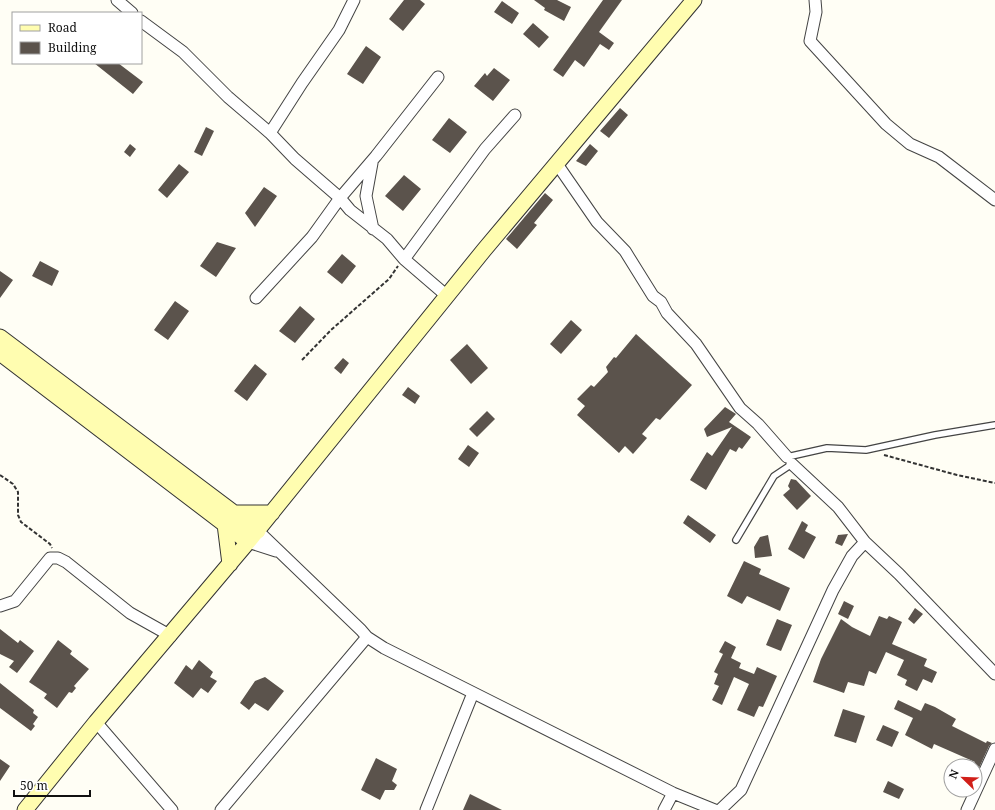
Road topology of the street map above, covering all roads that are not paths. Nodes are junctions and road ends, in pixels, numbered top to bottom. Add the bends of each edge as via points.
1 (118, 0) edge
2 (354, 0) edge
3 (694, 0) edge
4 (815, 0) edge
5 (131, 12) edge
6 (142, 22) edge
7 (438, 77) dead end
8 (515, 115) dead end
9 (270, 134) junction
10 (372, 161) junction
11 (557, 164) junction
12 (340, 198) junction
13 (995, 200) edge
14 (373, 229) junction
15 (404, 258) junction
16 (447, 296) junction
17 (256, 298) dead end
18 (0, 337) edge
19 (0, 353) edge
20 (47, 380) junction
21 (995, 425) edge
22 (790, 461) junction
23 (272, 513) junction
24 (230, 519) junction
25 (253, 537) junction
26 (736, 540) dead end
27 (864, 542) junction
28 (230, 564) junction
29 (0, 606) edge
30 (171, 636) junction
31 (367, 637) junction
32 (995, 674) edge
33 (473, 693) junction
34 (96, 722) junction
35 (995, 750) edge
36 (673, 793) junction
37 (25, 810) edge
38 (172, 810) edge
39 (221, 810) edge
40 (426, 810) edge
41 (664, 810) edge
42 (715, 810) edge
43 (720, 810) edge
44 (967, 810) edge

1 - 5 street
2 - 9 street via 339,30
3 - 11 main road
4 - 13 street via 816,12 810,41 836,68 838,74 886,124 910,144 939,157
6 - 9 street via 183,52
7 - 10 street
8 - 15 street via 485,149
9 - 12 street
10 - 12 street
10 - 14 street via 366,196
11 - 16 main road
11 - 22 street via 597,222 625,251 653,296 696,344 740,408 758,424
12 - 14 street
12 - 17 street via 312,237
14 - 15 street
15 - 16 street
16 - 23 main road
18 - 20 main road
19 - 20 main road
20 - 24 main road
21 - 22 lane via 866,450 827,448
22 - 26 lane via 774,476
22 - 27 street via 838,507
23 - 24 main road
23 - 25 main road
24 - 25 main road
24 - 28 main road
25 - 28 main road
25 - 31 street via 278,551
27 - 32 street via 899,574
27 - 43 street via 852,556 833,590 741,790
28 - 30 main road
29 - 30 street via 15,601 50,558 54,557 66,562 130,613
30 - 34 main road
31 - 33 street
31 - 39 street
33 - 36 street
33 - 40 street
34 - 37 main road
34 - 38 street
35 - 44 street
36 - 41 street
36 - 42 street

